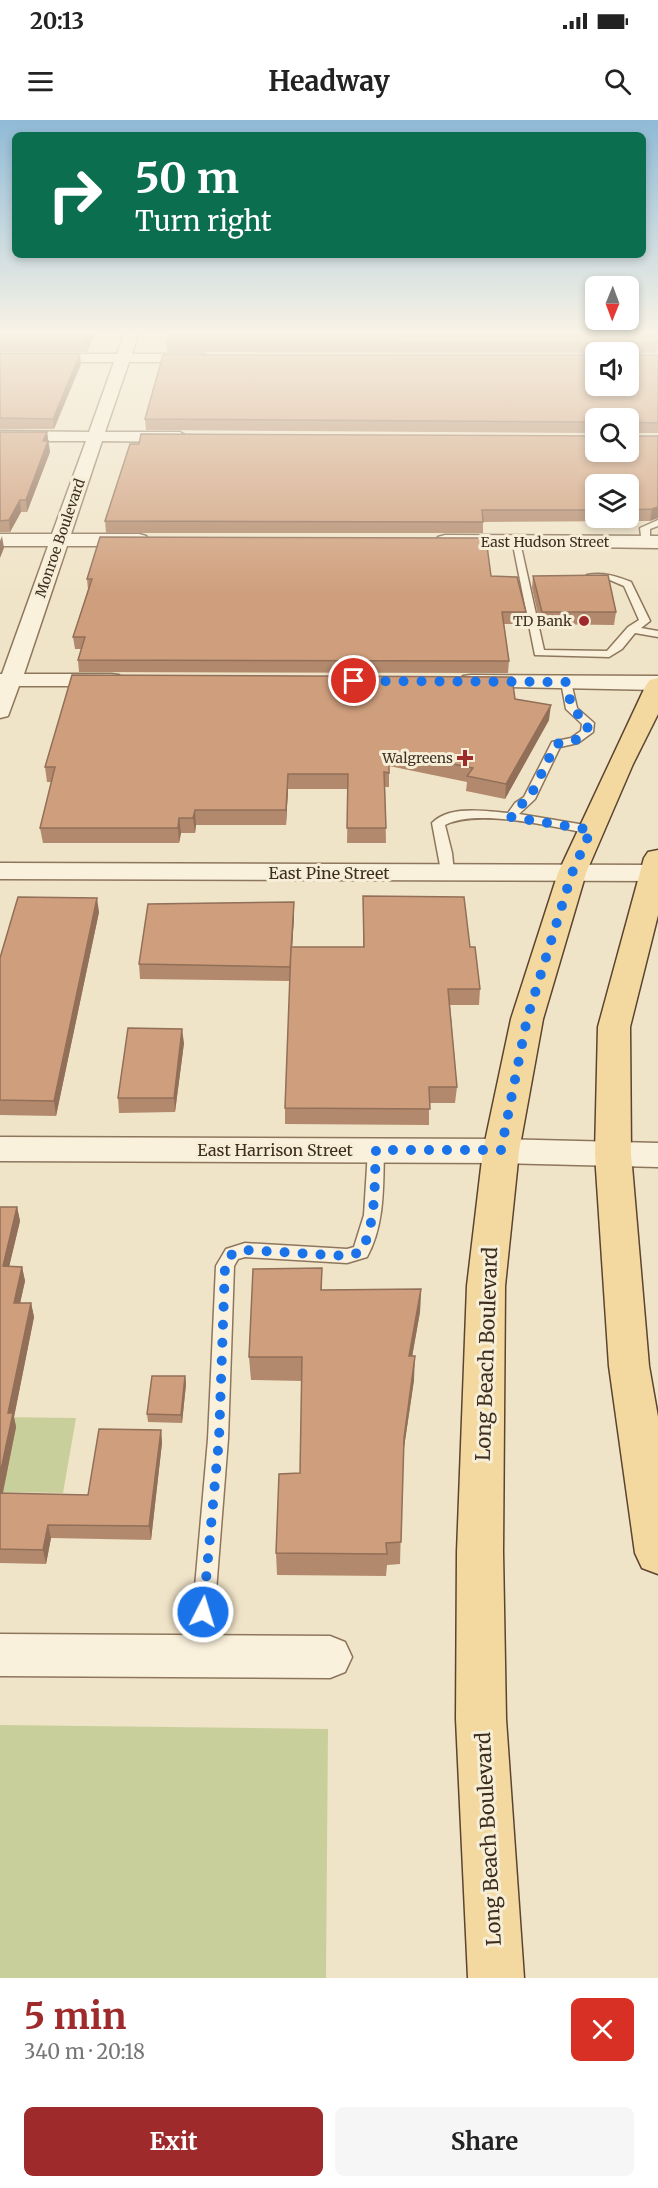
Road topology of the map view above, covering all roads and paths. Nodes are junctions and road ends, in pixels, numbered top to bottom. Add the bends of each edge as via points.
1 (101, 419) edge
2 (0, 436) edge
3 (95, 436) junction
4 (192, 437) edge
5 (658, 523) edge
6 (0, 540) edge
7 (61, 540) junction
8 (160, 540) edge
9 (432, 541) edge
10 (515, 542) junction
11 (651, 542) edge
12 (578, 577) edge
13 (632, 629) junction
14 (658, 634) edge
15 (5, 680) edge
16 (129, 680) edge
17 (448, 681) edge
18 (566, 682) junction
19 (658, 684) edge
20 (0, 711) edge
21 (511, 817) junction
22 (591, 830) junction
23 (657, 868) edge
24 (0, 871) edge
25 (447, 873) junction
26 (572, 873) junction
27 (0, 1149) edge
28 (376, 1150) junction
29 (501, 1150) junction
30 (613, 1154) junction
31 (658, 1155) edge
32 (658, 1553) edge
33 (0, 1655) edge
34 (200, 1656) junction
35 (330, 1657) dead end
36 (496, 1978) edge

1 - 3 street, Monroe Boulevard
2 - 3 street
3 - 4 street
3 - 7 street, Monroe Boulevard
5 - 11 lane via 645,528
6 - 7 street
7 - 8 street
7 - 15 street, Monroe Boulevard
9 - 10 street, East Hudson Street
10 - 11 street, East Hudson Street
10 - 13 lane via 527,577 539,653 609,654
12 - 13 lane via 611,577 628,584 645,621
13 - 14 lane
15 - 16 street
15 - 20 street, Monroe Boulevard
17 - 18 street
18 - 19 street
18 - 21 lane via 572,709 588,723 587,732 574,741 556,744 529,799
19 - 22 main road, Long Beach Boulevard
21 - 22 lane
21 - 25 lane via 460,815 438,823
22 - 26 main road, Long Beach Boulevard
23 - 26 street, East Pine Street
23 - 30 main road via 614,1027
24 - 25 street, East Pine Street
25 - 26 street, East Pine Street
26 - 29 main road, Long Beach Boulevard via 527,1019
27 - 28 street, East Harrison Street
28 - 29 street, East Harrison Street
28 - 34 lane via 374,1203 361,1252 347,1256 245,1250 232,1254 225,1266 219,1439
29 - 30 street, East Harrison Street
29 - 36 main road, Long Beach Boulevard via 486,1286 480,1552 482,1719
30 - 31 street, East Harrison Street
30 - 32 main road via 629,1366
33 - 34 street
34 - 35 street

